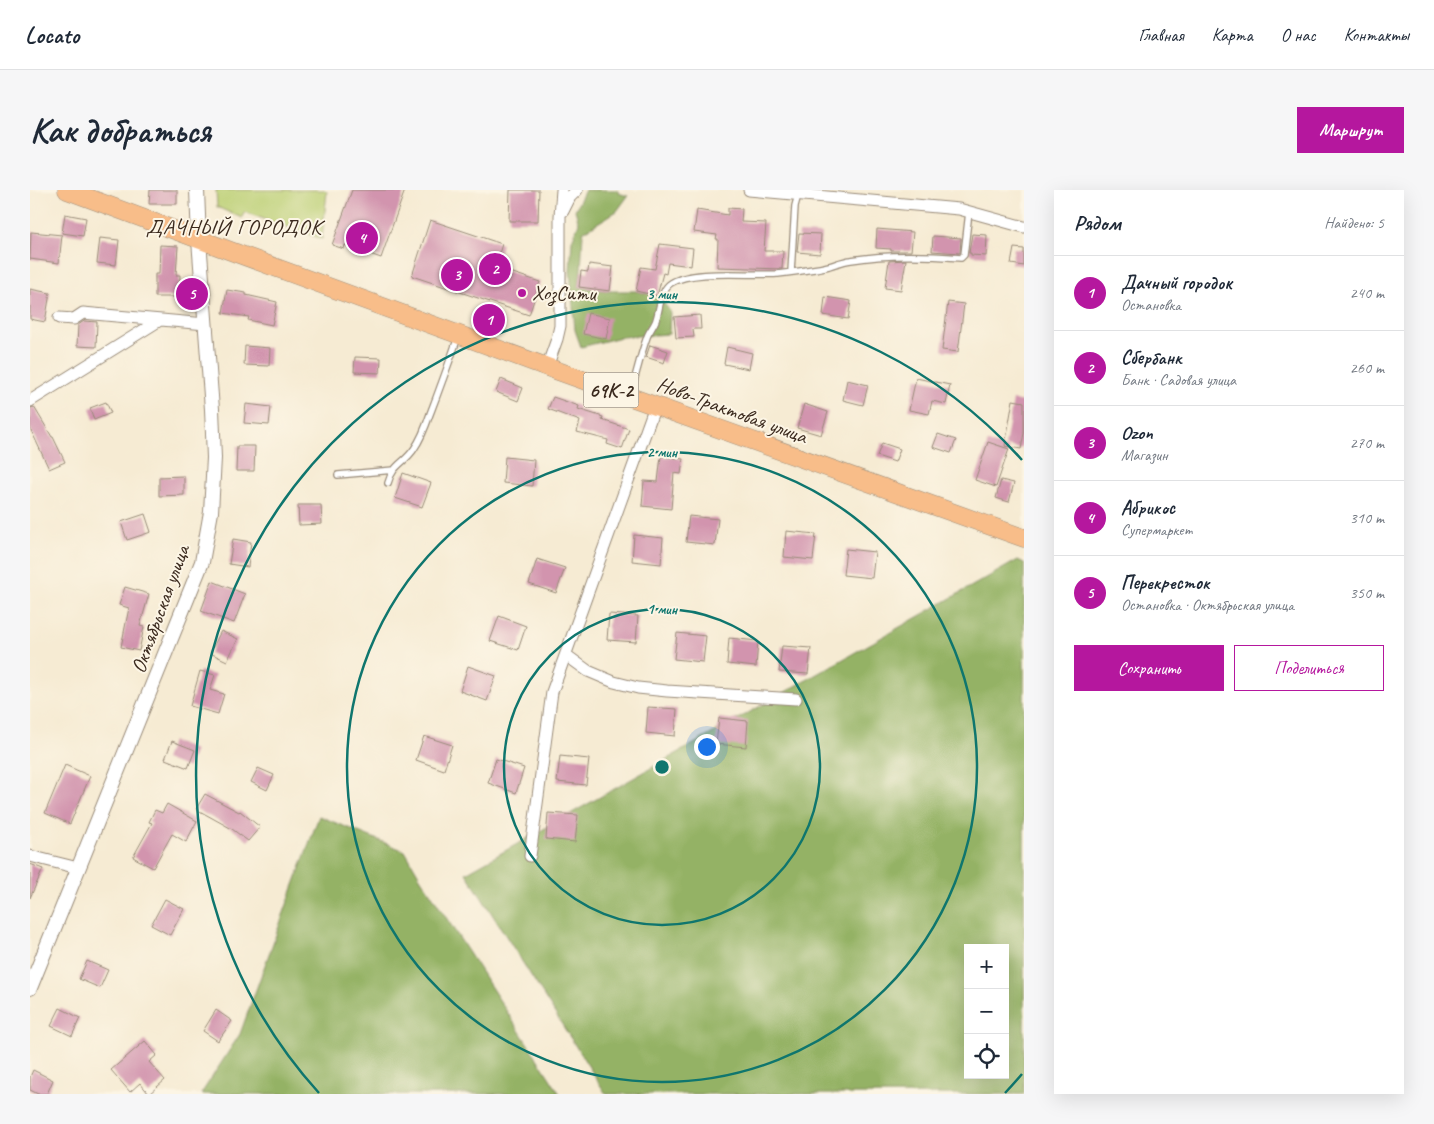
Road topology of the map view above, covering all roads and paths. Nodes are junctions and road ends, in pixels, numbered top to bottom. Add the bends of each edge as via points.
1 (67, 190) edge
2 (197, 190) edge
3 (562, 190) edge
4 (577, 190) edge
5 (749, 190) edge
6 (798, 192) edge
7 (969, 212) junction
8 (560, 216) junction
9 (1024, 227) edge
10 (199, 240) junction
11 (790, 272) junction
12 (59, 318) dead end
13 (160, 320) junction
14 (206, 324) junction
15 (459, 335) junction
16 (547, 367) junction
17 (629, 397) junction
18 (30, 401) edge
19 (654, 406) junction
20 (394, 470) junction
21 (338, 475) dead end
22 (388, 483) dead end
23 (1024, 538) edge
24 (566, 656) junction
25 (796, 699) dead end
26 (30, 856) edge
27 (530, 856) dead end
28 (78, 868) junction
29 (30, 988) edge

1 - 10 main road, 69К-2
2 - 10 street, Октябрьская улица
3 - 8 street
4 - 8 street
5 - 6 street
6 - 7 street
6 - 11 lane
7 - 9 street
7 - 11 lane via 963,258 869,257
8 - 16 street via 560,326
10 - 14 street, Октябрьская улица
10 - 15 main road, Ново-Трактовая улица / 69К-2
11 - 17 lane via 715,274 672,282 665,289
12 - 13 street via 74,319 82,313
13 - 14 street
13 - 18 street
14 - 28 street, Октябрьская улица via 214,458 211,512 202,562
15 - 16 main road, Ново-Трактовая улица / 69К-2
15 - 20 lane via 426,426 414,450
16 - 17 main road, Ново-Трактовая улица / 69К-2
17 - 19 main road, Ново-Трактовая улица / 69К-2
19 - 23 main road, Ново-Трактовая улица / 69К-2
19 - 24 street
20 - 21 lane
20 - 22 lane
24 - 25 street via 588,671 638,688
24 - 27 street via 552,692
26 - 28 street
28 - 29 street, Октябрьская улица

